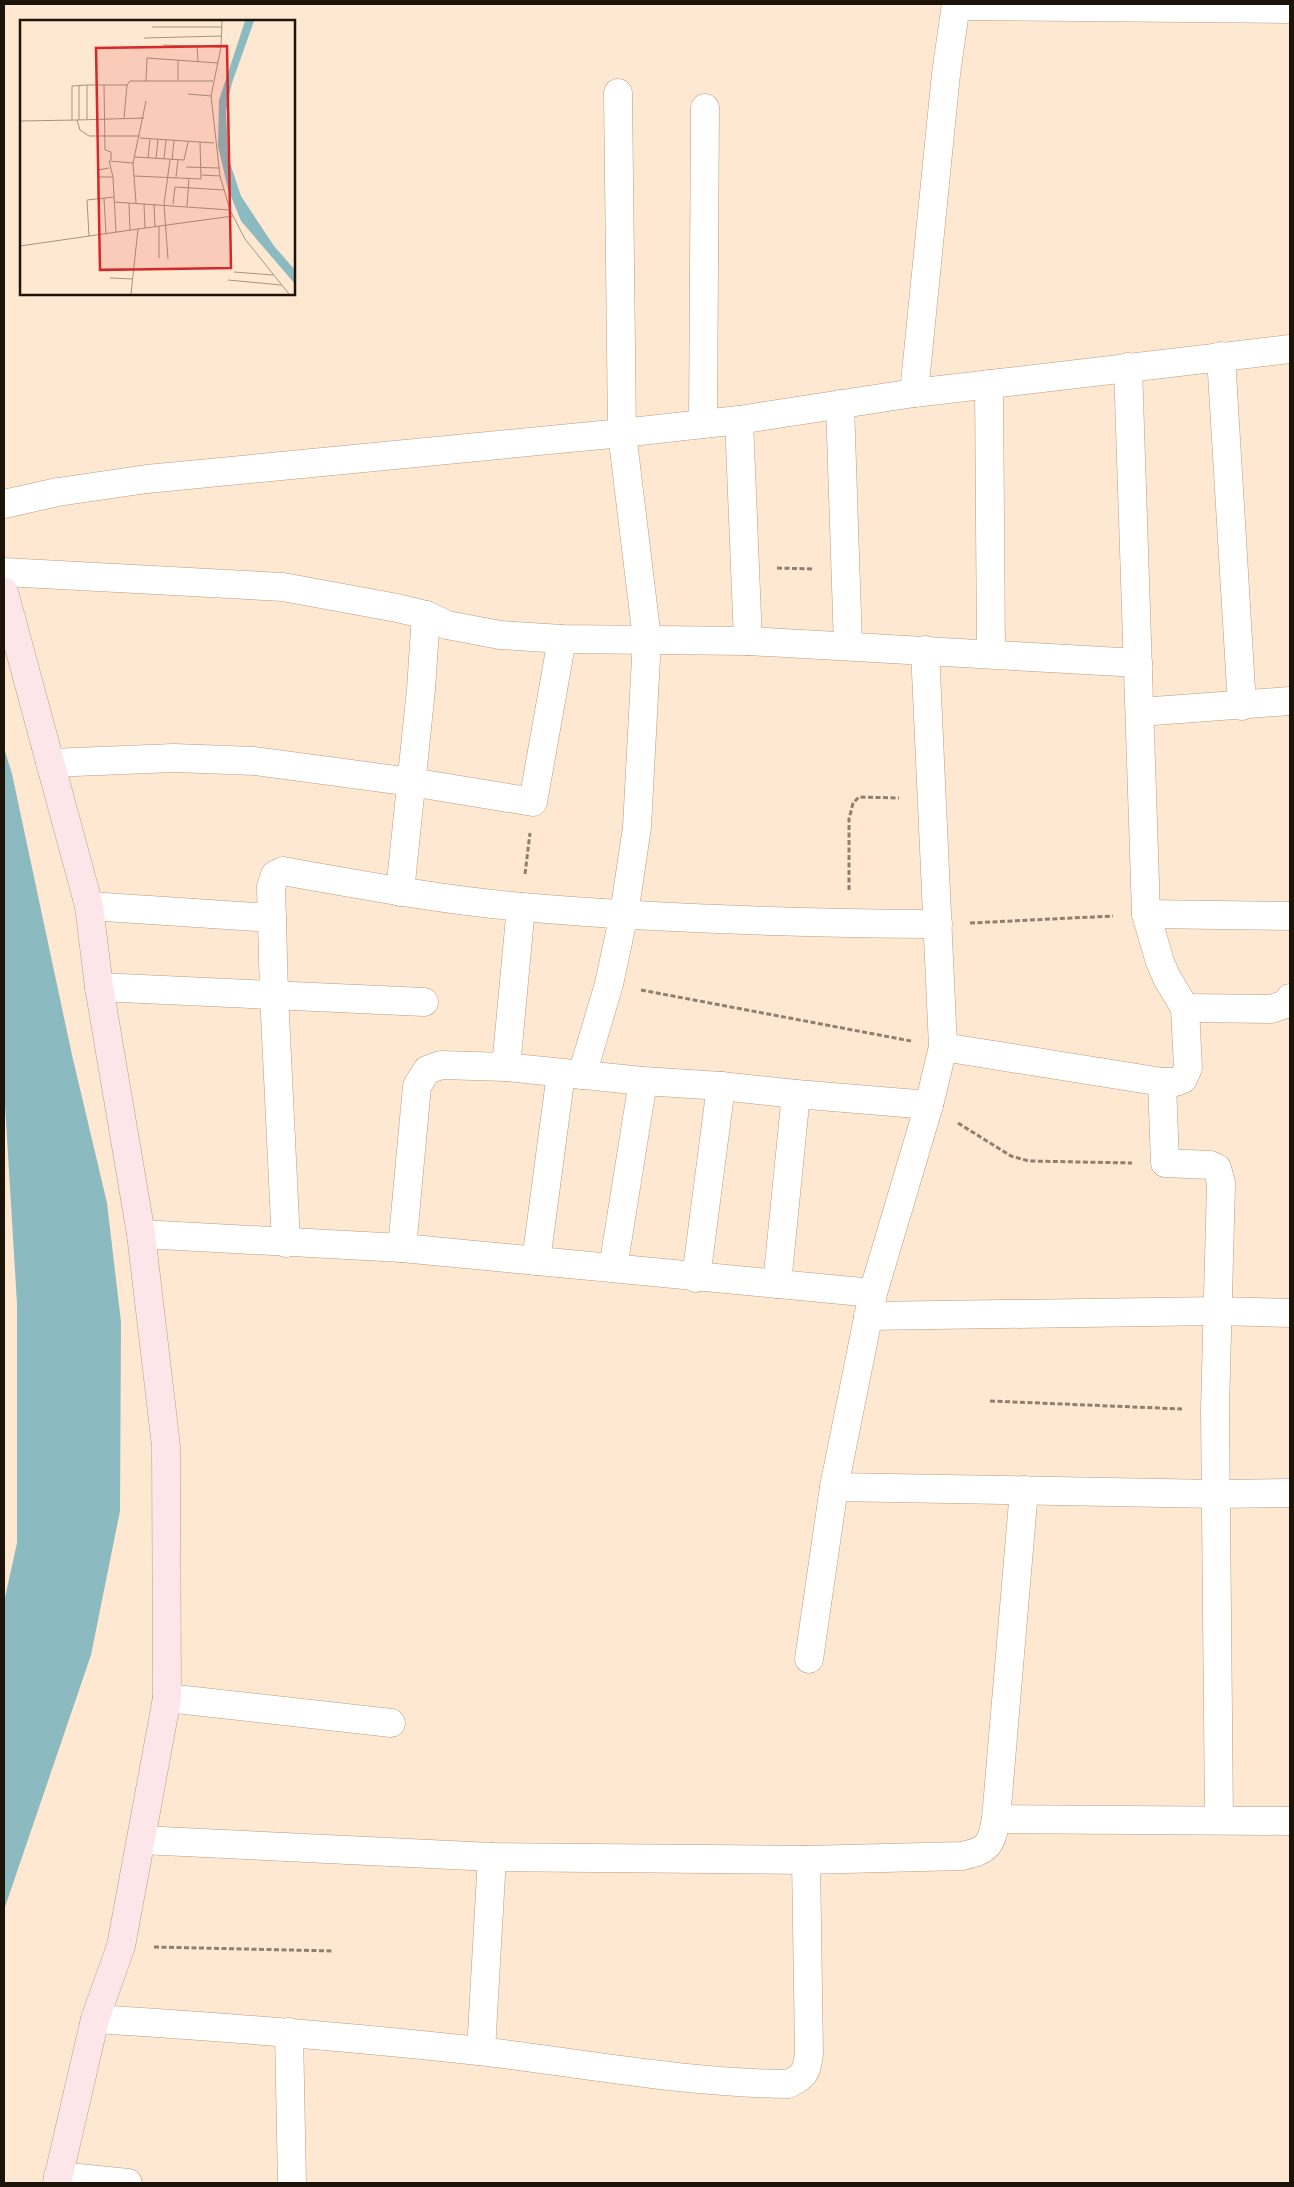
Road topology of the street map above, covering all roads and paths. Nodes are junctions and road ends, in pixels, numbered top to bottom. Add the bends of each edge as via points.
1 (956, 5) edge
2 (1287, 9) dead end
3 (618, 93) dead end
4 (705, 108) dead end
5 (1290, 349) edge
6 (1221, 356) junction
7 (1128, 367) junction
8 (989, 384) junction
9 (914, 393) junction
10 (840, 404) junction
11 (738, 420) junction
12 (703, 424) junction
13 (622, 433) junction
14 (4, 504) edge
15 (744, 568) junction
16 (847, 570) junction
17 (4, 572) edge
18 (4, 592) edge
19 (426, 615) junction
20 (562, 639) junction
21 (647, 639) junction
22 (748, 641) junction
23 (848, 646) junction
24 (925, 650) junction
25 (991, 653) junction
26 (1138, 663) junction
27 (1290, 701) edge
28 (1242, 706) junction
29 (1140, 712) junction
30 (50, 763) junction
31 (412, 782) junction
32 (931, 798) junction
33 (533, 802) junction
34 (400, 892) junction
35 (89, 906) junction
36 (521, 907) junction
37 (624, 914) junction
38 (1146, 914) junction
39 (1290, 916) edge
40 (272, 918) junction
41 (850, 924) junction
42 (938, 924) junction
43 (609, 984) junction
44 (99, 988) junction
45 (274, 994) junction
46 (1290, 998) edge
47 (424, 1002) dead end
48 (1185, 1008) junction
49 (943, 1047) junction
50 (506, 1067) junction
51 (572, 1074) junction
52 (643, 1081) junction
53 (1162, 1082) junction
54 (721, 1086) junction
55 (796, 1094) junction
56 (929, 1105) junction
57 (1165, 1163) junction
58 (142, 1234) junction
59 (286, 1243) junction
60 (402, 1248) junction
61 (536, 1261) junction
62 (613, 1268) junction
63 (696, 1278) junction
64 (777, 1284) junction
65 (871, 1304) junction
66 (1218, 1311) junction
67 (1290, 1313) edge
68 (990, 1401) dead end
69 (1216, 1410) junction
70 (834, 1487) junction
71 (1024, 1490) junction
72 (1290, 1493) edge
73 (1217, 1494) junction
74 (809, 1659) dead end
75 (166, 1698) junction
76 (392, 1723) dead end
77 (996, 1819) junction
78 (1219, 1819) junction
79 (1290, 1821) edge
80 (141, 1840) junction
81 (492, 1857) junction
82 (806, 1860) junction
83 (121, 1946) junction
84 (334, 1951) dead end
85 (95, 2019) junction
86 (289, 2032) junction
87 (481, 2052) junction
88 (58, 2180) edge
89 (128, 2183) edge
90 (292, 2183) edge

1 - 2 street
1 - 9 street via 946,74
3 - 13 street
4 - 12 street
5 - 6 street
6 - 7 street
6 - 28 street
7 - 8 street
7 - 26 street
8 - 9 street
8 - 25 street
9 - 10 street
10 - 11 street
10 - 16 street
11 - 12 street
11 - 15 street
12 - 13 street
13 - 14 street via 147,479 58,492
13 - 21 street
15 - 16 path
15 - 22 street
16 - 23 street
17 - 19 street via 283,587
18 - 30 street
19 - 20 street via 465,630
19 - 31 street
20 - 21 street
20 - 33 street
21 - 22 street
21 - 37 street via 637,827
22 - 23 street
23 - 24 street
24 - 25 street
24 - 32 street
25 - 26 street
26 - 29 street
27 - 28 street
28 - 29 street
29 - 38 street
30 - 31 street via 174,758 255,762
30 - 35 street
31 - 33 street
31 - 34 street
32 - 41 path via 859,797 852,803 849,819
32 - 42 street
33 - 36 path
34 - 36 street
34 - 40 street via 283,871 275,875 271,887
35 - 40 street
35 - 44 street
36 - 37 street
36 - 50 street
37 - 41 street
37 - 43 street
38 - 39 street
38 - 42 path
38 - 48 street via 1166,978
40 - 45 street
41 - 42 street
42 - 49 street
43 - 49 path
43 - 51 street
44 - 45 street
44 - 58 street
45 - 47 street
45 - 59 street
46 - 48 street via 1286,1004 1271,1009
48 - 53 street via 1188,1068 1183,1079
49 - 53 street
49 - 56 street
50 - 51 street
50 - 60 street via 441,1065 427,1070 416,1086
51 - 52 street
51 - 61 street
52 - 54 street
52 - 62 street
53 - 57 street
54 - 55 street
54 - 63 street
55 - 56 street
55 - 64 street
56 - 57 path via 1011,1156 1029,1161
56 - 65 street
57 - 66 street via 1210,1164 1220,1175
58 - 59 street
58 - 75 street via 166,1446
59 - 60 street
60 - 61 street
61 - 62 street
62 - 63 street
63 - 64 street
64 - 65 street
65 - 66 street
65 - 70 street
66 - 67 street
66 - 69 street
68 - 69 path
69 - 73 street
70 - 71 street
70 - 74 street
71 - 73 street
71 - 77 street
72 - 73 street
73 - 78 street
75 - 76 street
75 - 80 street
77 - 78 street
77 - 82 street via 991,1842 980,1852 962,1856
78 - 79 street
80 - 81 street
80 - 83 street
81 - 82 street
81 - 87 street
82 - 87 street via 810,2054 806,2072 800,2079 788,2084 699,2079
83 - 84 path
83 - 85 street
85 - 86 street
85 - 88 street
86 - 87 street
86 - 90 street
88 - 89 street

